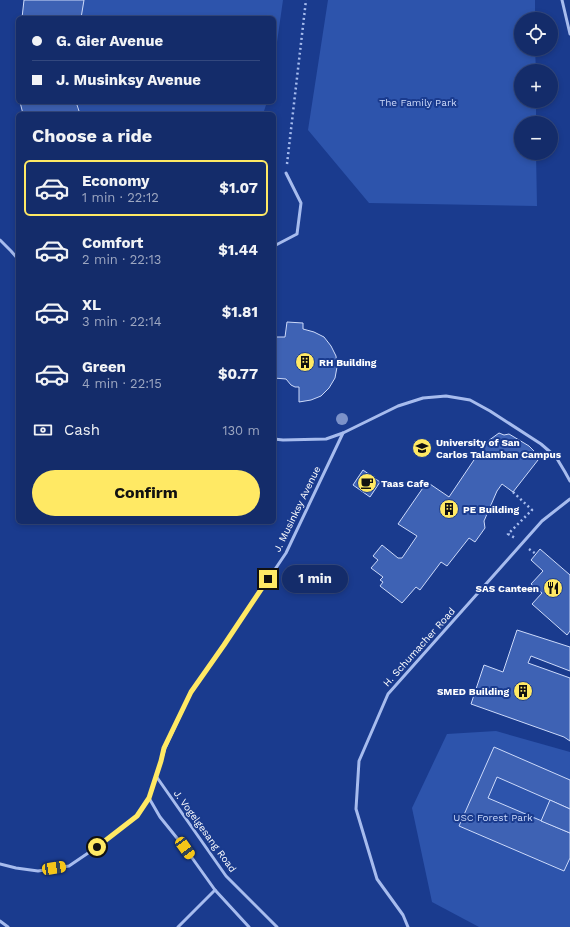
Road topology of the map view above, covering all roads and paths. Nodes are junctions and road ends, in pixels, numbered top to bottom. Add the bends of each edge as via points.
1 (306, 0) edge
2 (562, 0) edge
3 (570, 34) edge
4 (286, 173) joint
5 (0, 240) edge
6 (276, 245) edge
7 (16, 257) edge
8 (343, 433) junction
9 (276, 439) edge
10 (570, 482) edge
11 (513, 492) dead end
12 (570, 499) edge
13 (508, 534) dead end
14 (156, 776) junction
15 (149, 798) junction
16 (0, 864) edge
17 (215, 890) junction
18 (0, 921) edge
19 (8, 927) edge
20 (178, 927) edge
21 (249, 927) edge
22 (277, 927) edge
23 (408, 927) edge

1 - 4 path
2 - 3 lane
4 - 6 lane via 301,203 297,234
5 - 7 lane
8 - 9 lane via 326,440
8 - 10 lane via 398,406 423,398 446,396 470,400 541,444 556,457
8 - 14 lane, J. Musinksy Avenue via 286,553 191,692 164,748
11 - 13 path via 532,510
12 - 23 lane, H. Schumacher Road via 542,521 388,694 360,761 356,809 376,879
14 - 15 lane, J. Musinksy Avenue
14 - 22 lane, J. Vogelgesang Road via 226,876
15 - 16 lane, J. Musinksy Avenue via 137,816 69,866 38,870
15 - 17 lane via 160,817
17 - 20 lane
17 - 21 lane
18 - 19 lane

